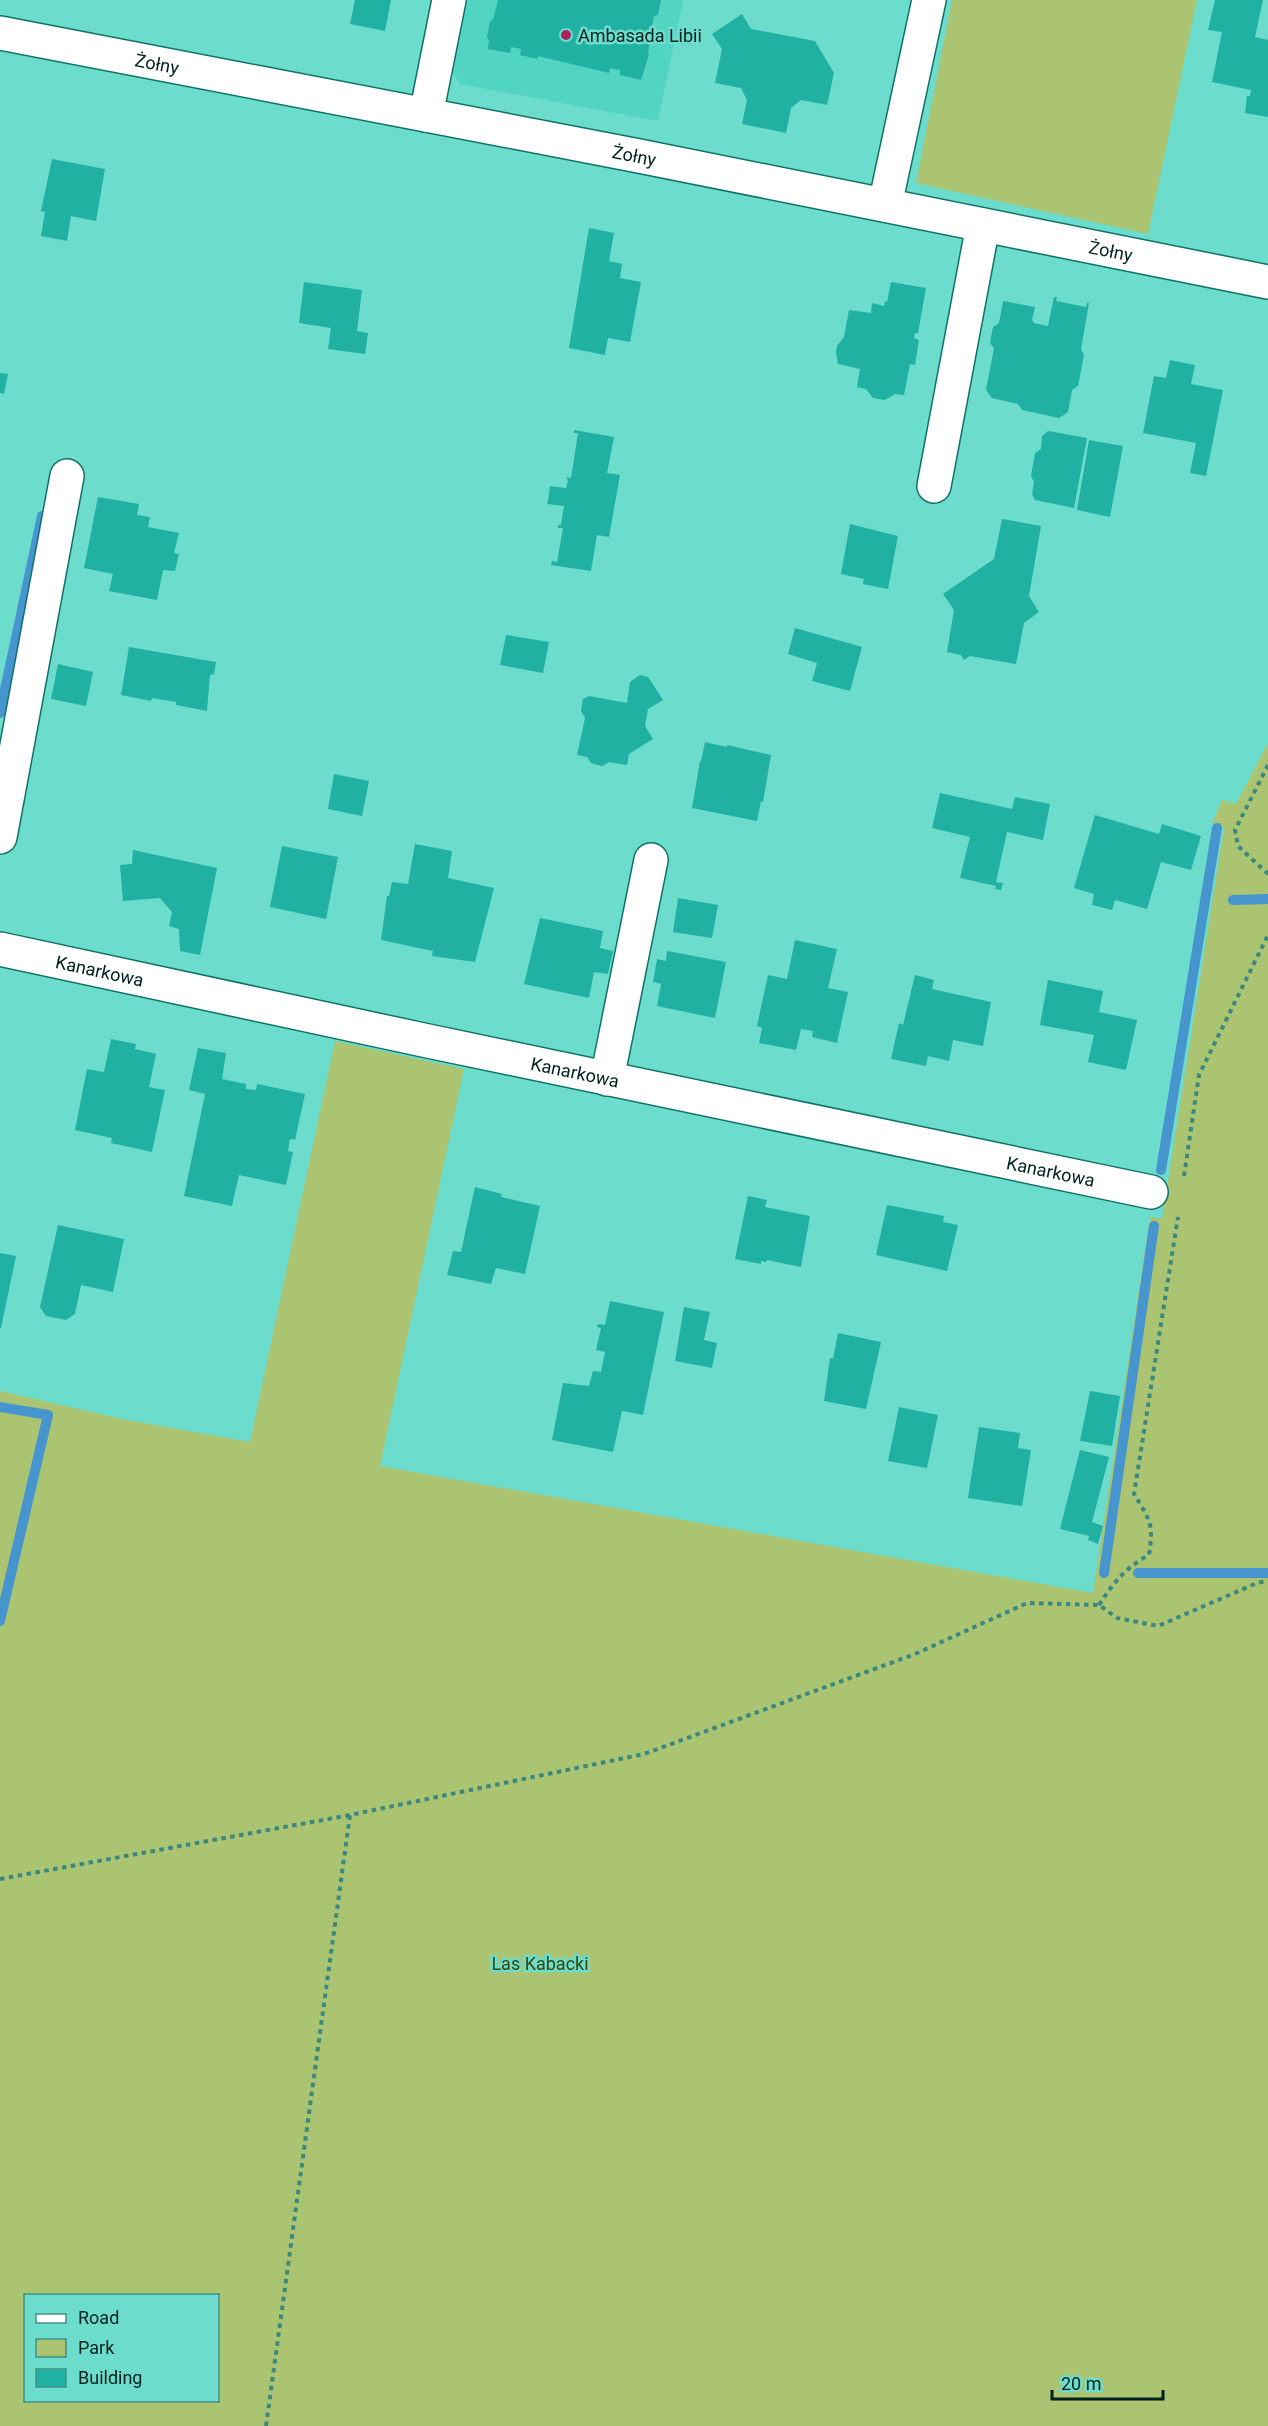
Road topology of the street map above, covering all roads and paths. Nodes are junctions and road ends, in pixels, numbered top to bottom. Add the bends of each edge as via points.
1 (449, 0) edge
2 (929, 0) edge
3 (0, 33) edge
4 (426, 114) junction
5 (885, 205) junction
6 (983, 225) junction
7 (1268, 282) edge
8 (67, 476) dead end
9 (934, 486) dead end
10 (1268, 765) edge
11 (0, 837) edge
12 (651, 860) dead end
13 (1268, 874) edge
14 (1268, 935) edge
15 (0, 949) edge
16 (607, 1079) junction
17 (1182, 1186) dead end
18 (1150, 1192) dead end
19 (1179, 1208) dead end
20 (1268, 1581) edge
21 (1099, 1605) junction
22 (350, 1815) junction
23 (0, 1879) edge
24 (266, 2426) edge

1 - 4 street
2 - 5 street
3 - 4 street, Żołny
4 - 5 street, Żołny
5 - 6 street, Żołny
6 - 7 street, Żołny
6 - 9 street
8 - 11 street
10 - 13 path via 1235,830 1238,846
12 - 16 street
14 - 17 path via 1199,1075
15 - 16 street, Kanarkowa
16 - 18 street, Kanarkowa
19 - 21 path via 1134,1494 1149,1519 1149,1555 1130,1565
20 - 21 path via 1158,1626 1117,1618
21 - 22 path via 1027,1603 915,1654 645,1754
22 - 23 path
22 - 24 path

